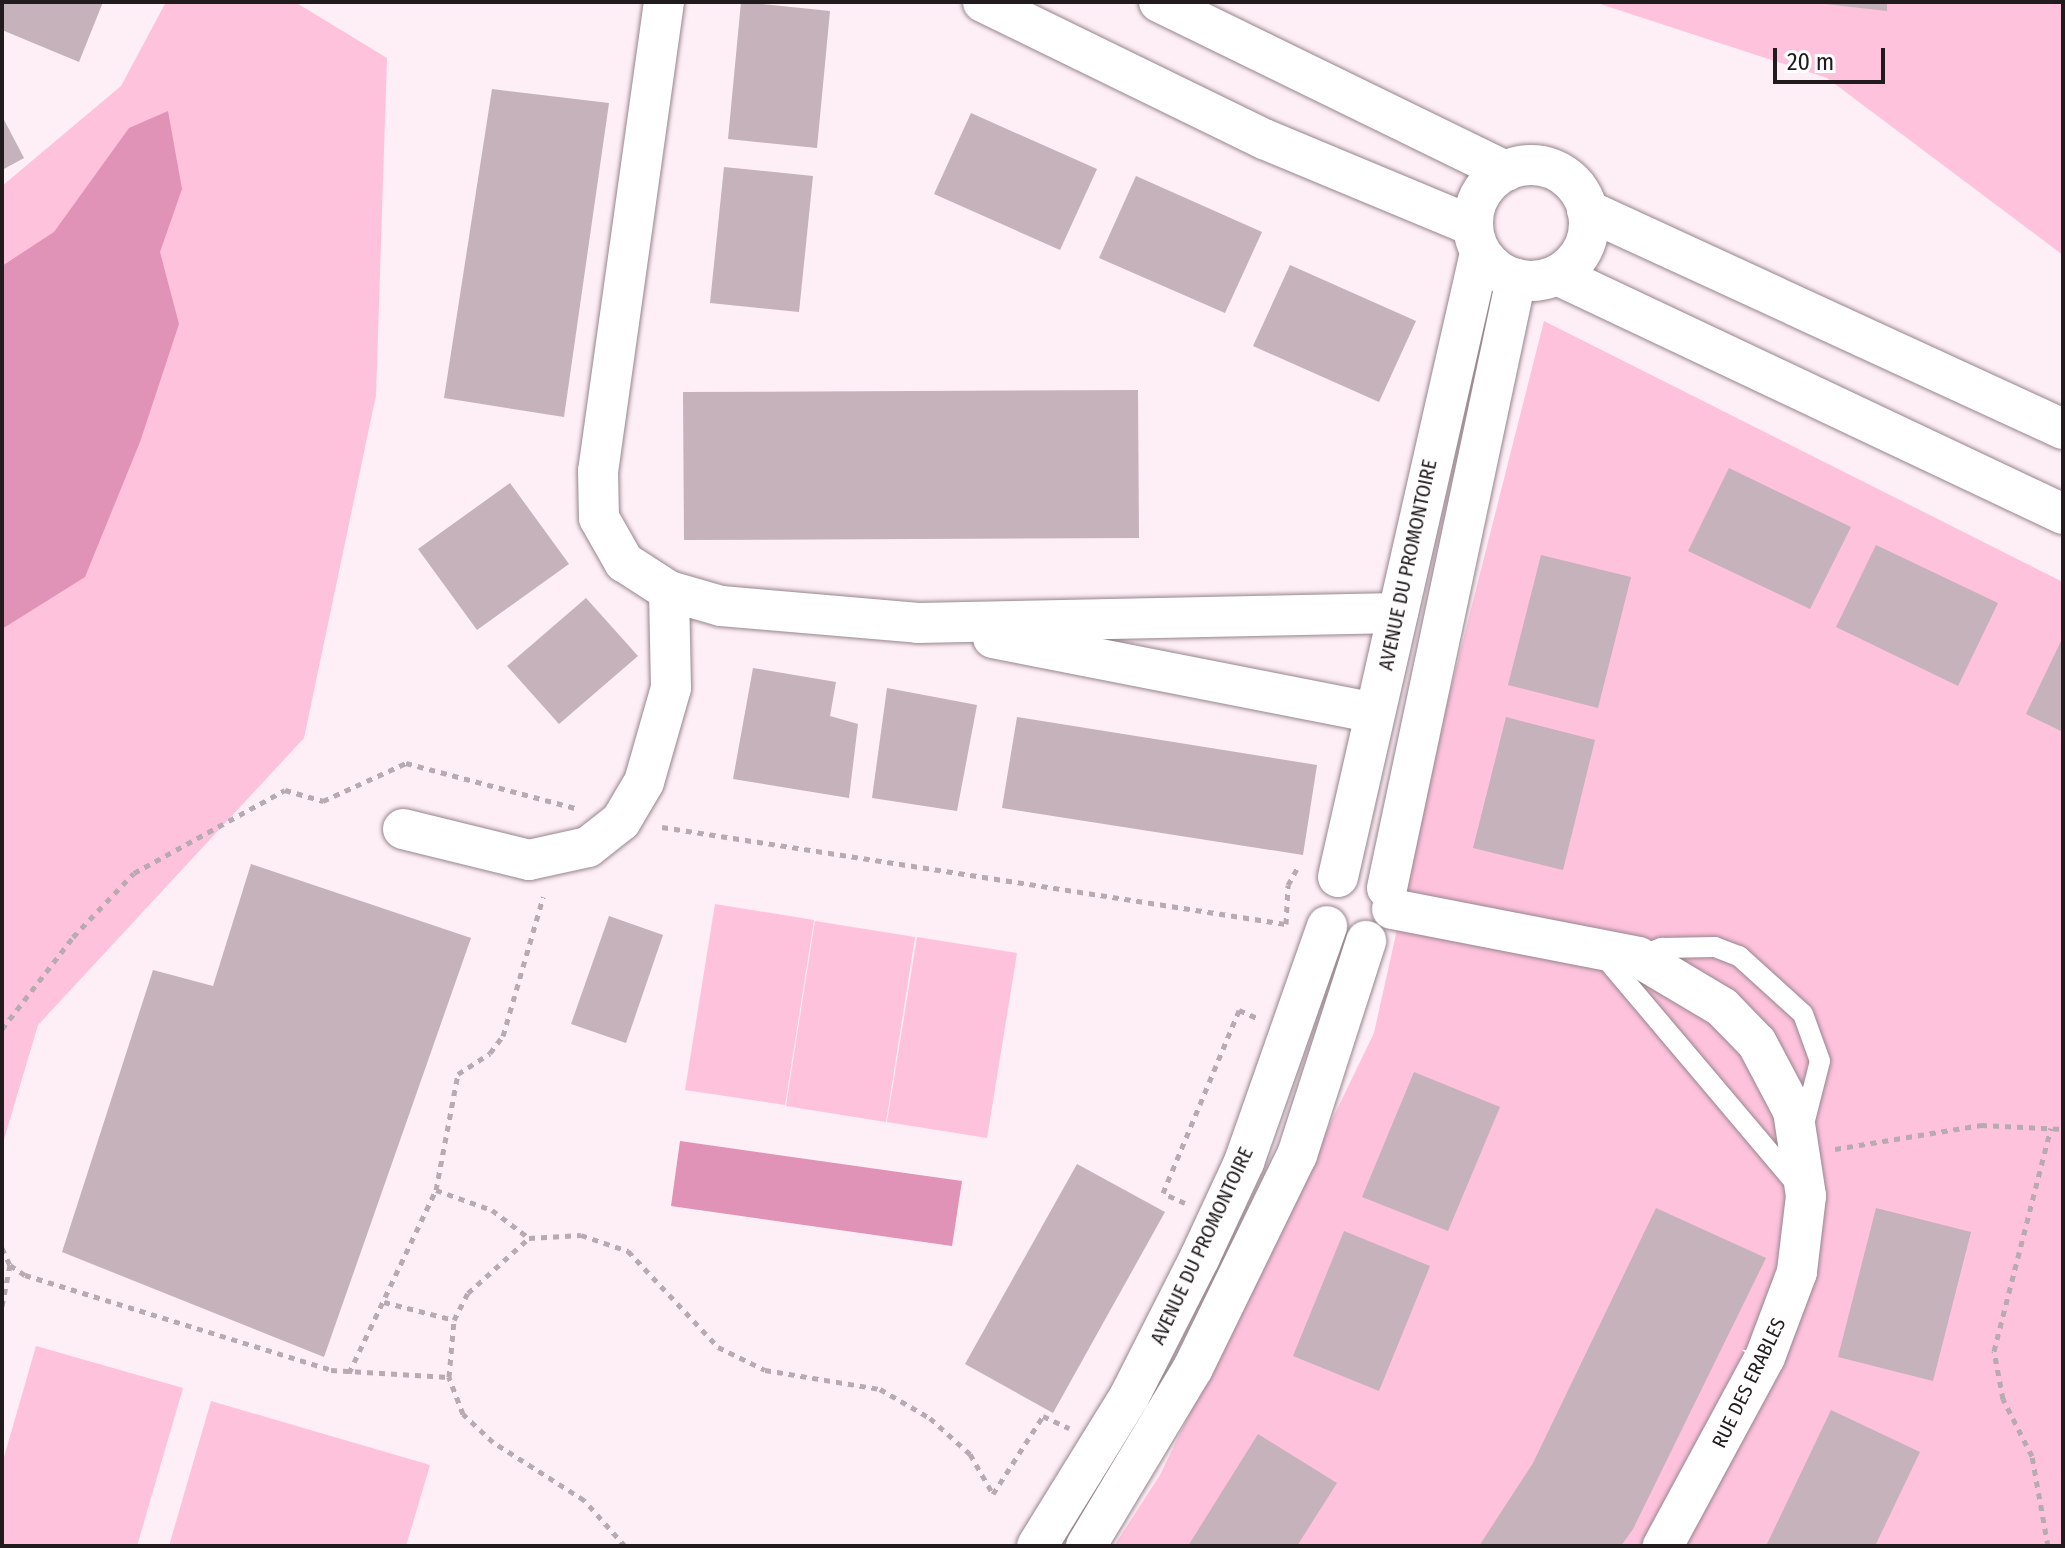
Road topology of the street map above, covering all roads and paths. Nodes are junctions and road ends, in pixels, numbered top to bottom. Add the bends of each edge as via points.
1 (664, 2) edge
2 (983, 2) edge
3 (1159, 2) edge
4 (1506, 171) junction
5 (1587, 210) junction
6 (1476, 239) junction
7 (1557, 275) junction
8 (1516, 279) junction
9 (2063, 429) edge
10 (2063, 514) edge
11 (669, 591) junction
12 (1398, 613) junction
13 (918, 623) junction
14 (1375, 713) junction
15 (403, 829) dead end
16 (555, 859) junction
17 (1321, 869) junction
18 (1390, 899) junction
19 (1327, 926) junction
20 (1286, 937) dead end
21 (1366, 941) junction
22 (1595, 945) junction
23 (1638, 957) junction
24 (1264, 1006) dead end
25 (2051, 1128) junction
26 (2063, 1129) edge
27 (1801, 1147) junction
28 (436, 1190) junction
29 (1806, 1196) junction
30 (1180, 1218) dead end
31 (529, 1238) junction
32 (2, 1248) edge
33 (10, 1265) junction
34 (6, 1274) edge
35 (384, 1302) junction
36 (2, 1306) edge
37 (454, 1320) junction
38 (349, 1373) junction
39 (449, 1377) junction
40 (1078, 1417) dead end
41 (625, 1546) edge
42 (1037, 1546) edge
43 (1086, 1546) edge
44 (1663, 1546) edge
45 (2048, 1546) edge

1 - 11 street via 597,496 605,537 615,551
2 - 6 street
3 - 4 street
4 - 5 street via 1535,165 1563,174
4 - 6 street via 1484,188
5 - 7 street via 1583,248
5 - 9 street
6 - 8 street
6 - 12 street, AVENUE DU PROMONTOIRE
7 - 8 street
7 - 10 street
8 - 18 street
11 - 13 street via 721,606
11 - 16 street via 671,688 644,782 621,821 588,847
12 - 13 street
12 - 14 street, AVENUE DU PROMONTOIRE
13 - 14 street
14 - 17 street, AVENUE DU PROMONTOIRE
15 - 16 street via 529,860
16 - 28 path via 503,1036 490,1053 458,1074
17 - 18 street via 1359,872
17 - 19 street
17 - 20 path via 1288,885
18 - 21 street via 1385,930
18 - 22 street, RUE DES ERABLES
19 - 21 street via 1344,940
19 - 42 street, AVENUE DU PROMONTOIRE via 1244,1162 1200,1257 1129,1397
21 - 43 street via 1297,1155 1193,1368
22 - 23 street, RUE DES ERABLES
22 - 29 lane
23 - 27 street, RUE DES ERABLES via 1722,1007 1757,1043 1793,1111
23 - 27 lane via 1662,948 1715,947 1739,956 1803,1014 1820,1061
24 - 30 path via 1260,1019 1239,1010 1163,1193 1187,1204
25 - 26 path
25 - 27 path via 1981,1125 1882,1145
25 - 45 path via 1994,1351 2003,1399 2032,1456
27 - 29 street, RUE DES ERABLES
28 - 31 path via 492,1210
28 - 35 path
29 - 44 street, RUE DES ERABLES via 1797,1272 1776,1331
31 - 37 path via 494,1265
31 - 40 path via 581,1235 628,1251 718,1347 765,1370 880,1389 930,1418 970,1454 993,1494 1043,1416 1071,1429
32 - 33 path
33 - 34 path
33 - 38 path
34 - 36 path
35 - 37 path
35 - 38 path
37 - 39 path
38 - 39 path
39 - 41 path via 463,1414 493,1442 584,1500

